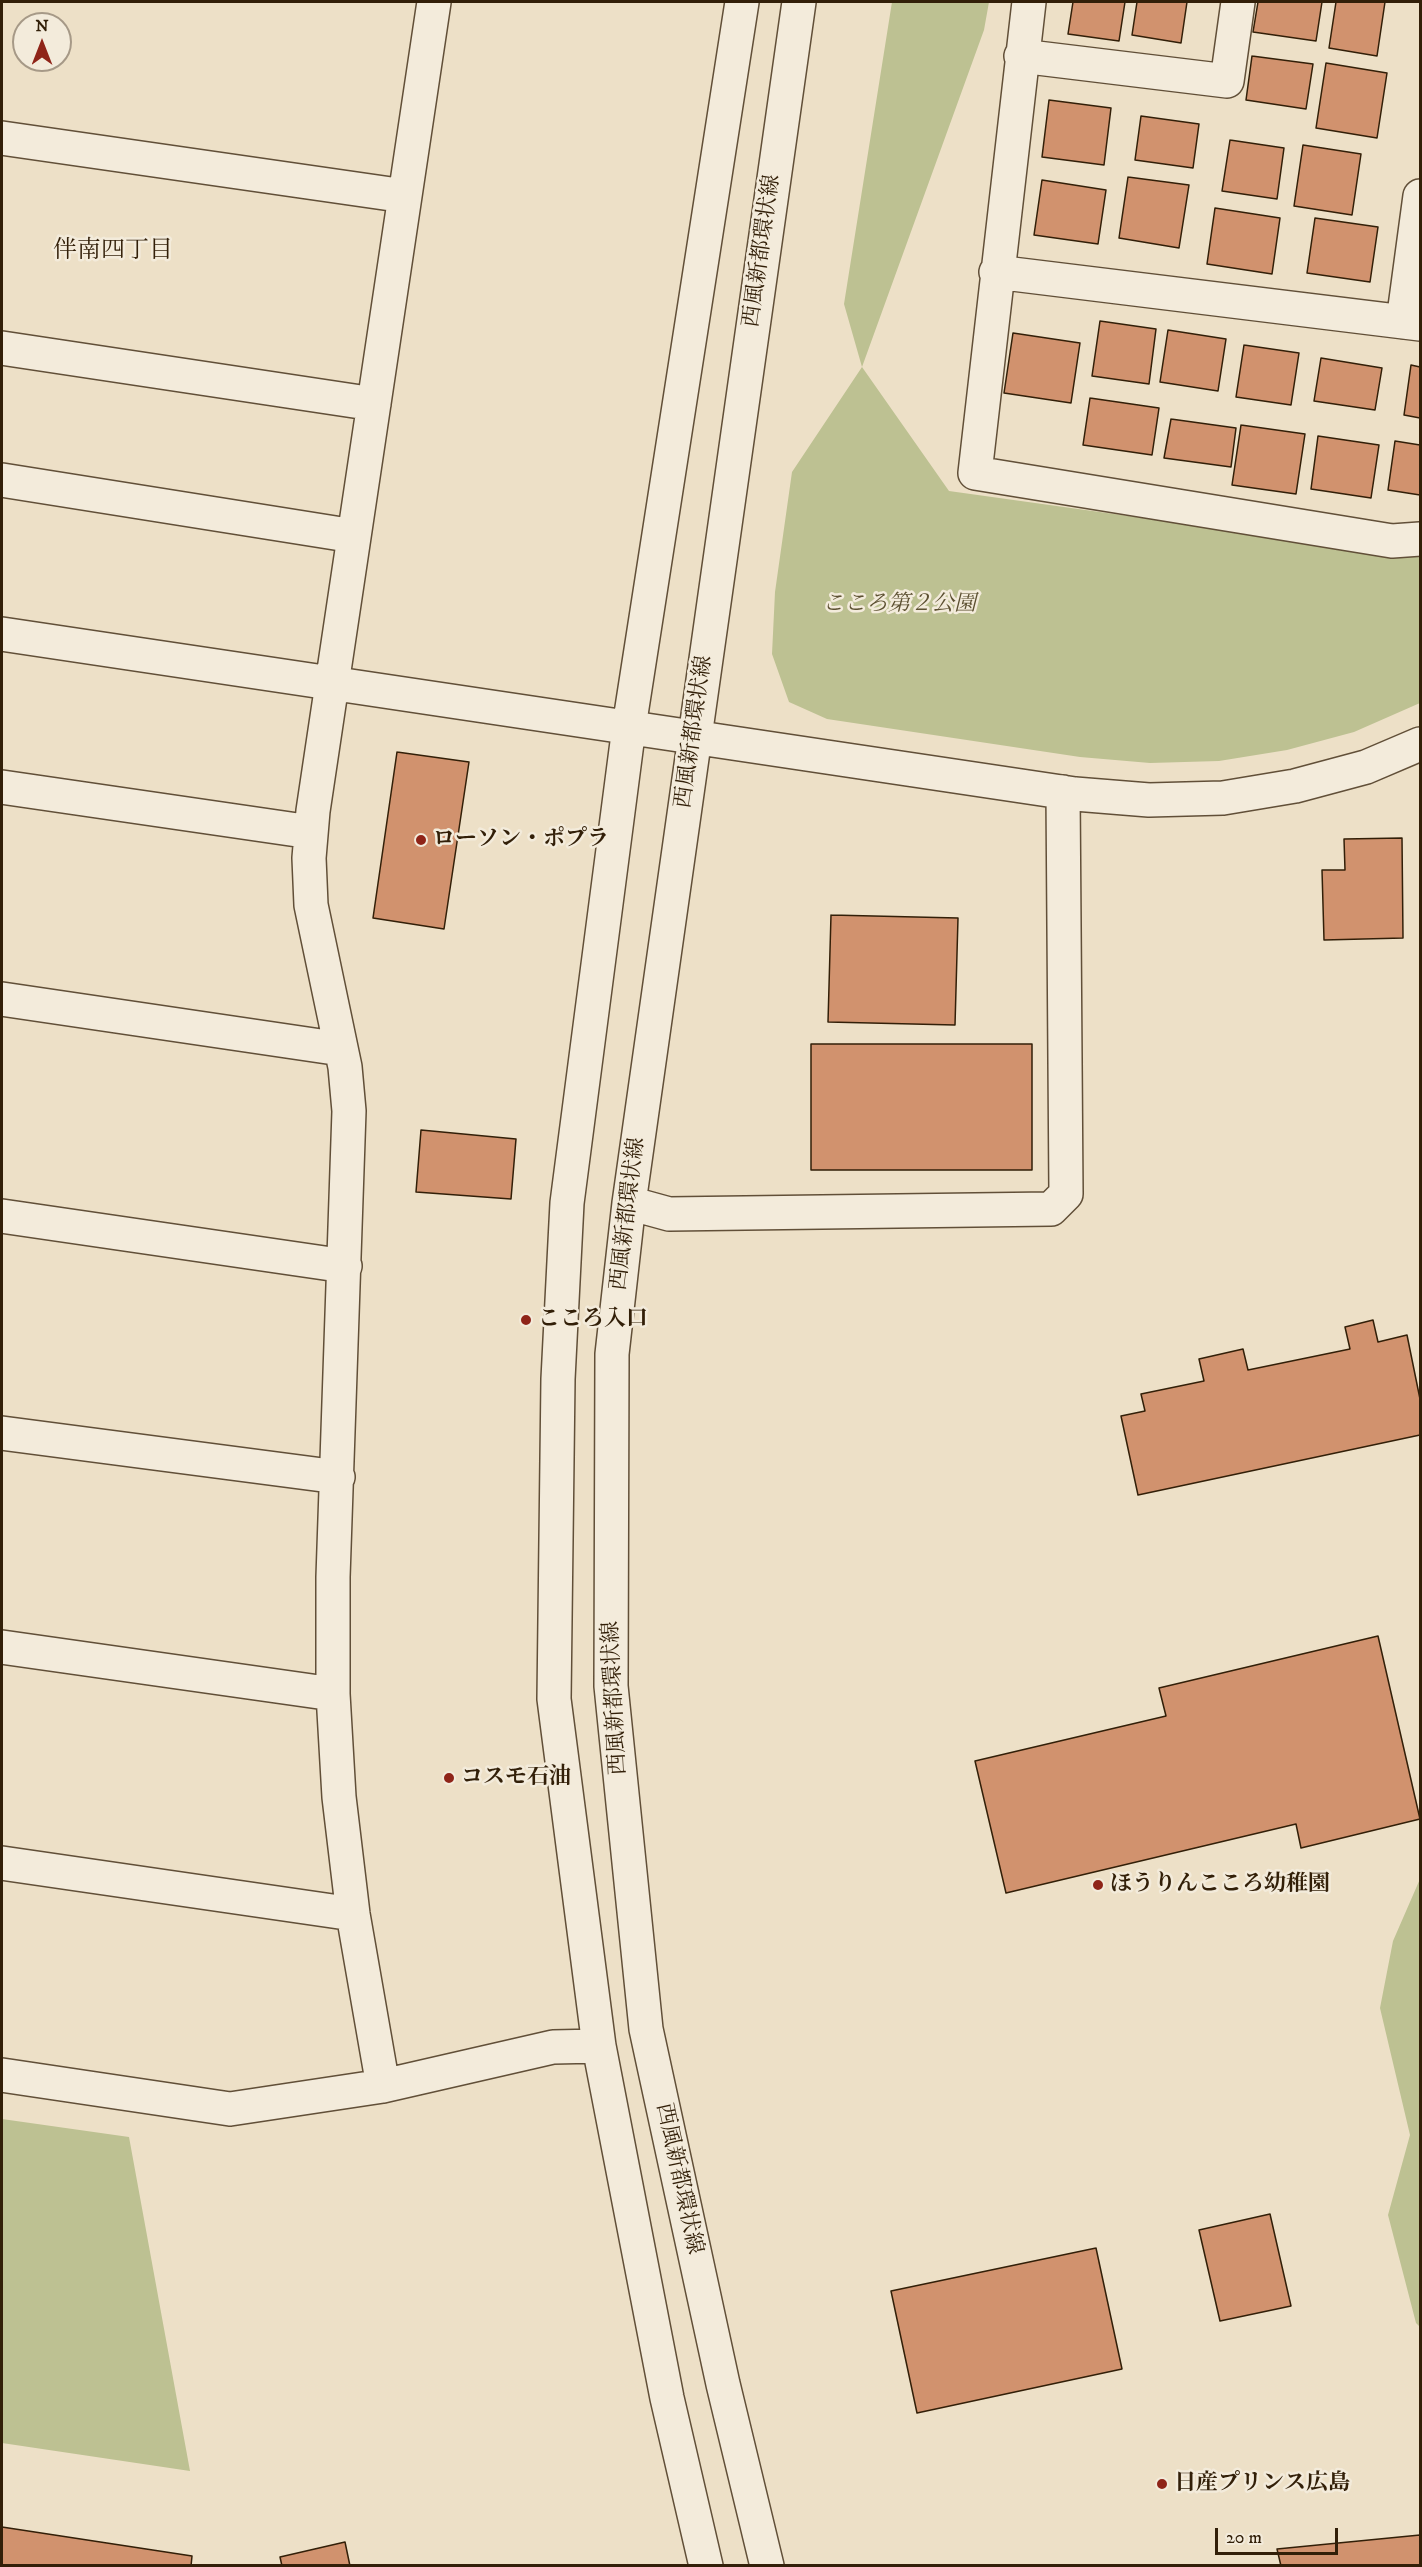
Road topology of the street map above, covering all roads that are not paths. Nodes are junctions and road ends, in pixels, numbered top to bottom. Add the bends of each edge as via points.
1 (434, 2) edge
2 (742, 2) edge
3 (799, 2) edge
4 (1029, 2) edge
5 (1238, 2) edge
6 (1021, 56) junction
7 (2, 138) edge
8 (405, 196) junction
9 (1420, 196) edge
10 (996, 272) junction
11 (1412, 323) edge
12 (2, 348) edge
13 (374, 404) junction
14 (2, 480) edge
15 (354, 536) junction
16 (1420, 539) edge
17 (2, 634) edge
18 (332, 683) junction
19 (629, 727) junction
20 (694, 737) junction
21 (1420, 744) edge
22 (2, 787) edge
23 (1063, 792) junction
24 (311, 832) junction
25 (2, 999) edge
26 (341, 1049) junction
27 (628, 1203) junction
28 (2, 1216) edge
29 (345, 1266) junction
30 (2, 1433) edge
31 (338, 1477) junction
32 (2, 1647) edge
33 (333, 1694) junction
34 (2, 1863) edge
35 (353, 1914) junction
36 (598, 2046) junction
37 (2, 2075) edge
38 (383, 2085) junction
39 (706, 2565) edge
40 (767, 2565) edge

1 - 8 street
2 - 19 street
3 - 20 street, 西風新都環状線
4 - 6 street
5 - 6 street via 1227,81
6 - 10 street
7 - 8 street
8 - 13 street
9 - 11 street
10 - 11 street
10 - 16 street via 975,473 1392,541
12 - 13 street
13 - 15 street
14 - 15 street
15 - 18 street
17 - 18 street
18 - 19 street
18 - 24 street
19 - 20 street
19 - 36 street via 567,1203 558,1378 554,1699
20 - 23 street
20 - 27 street, 西風新都環状線
21 - 23 street via 1366,767 1295,786 1223,798 1149,800
22 - 24 street
23 - 27 street via 1066,1194 1051,1209 669,1214
24 - 26 street via 311,905
25 - 26 street
26 - 29 street via 349,1111
27 - 40 street, 西風新都環状線 via 612,1354 611,1686 646,2030
28 - 29 street
29 - 31 street
30 - 31 street
31 - 33 street
32 - 33 street
33 - 35 street via 339,1797
34 - 35 street
35 - 38 street
36 - 38 street via 553,2047
36 - 39 street via 666,2398
37 - 38 street via 230,2109

